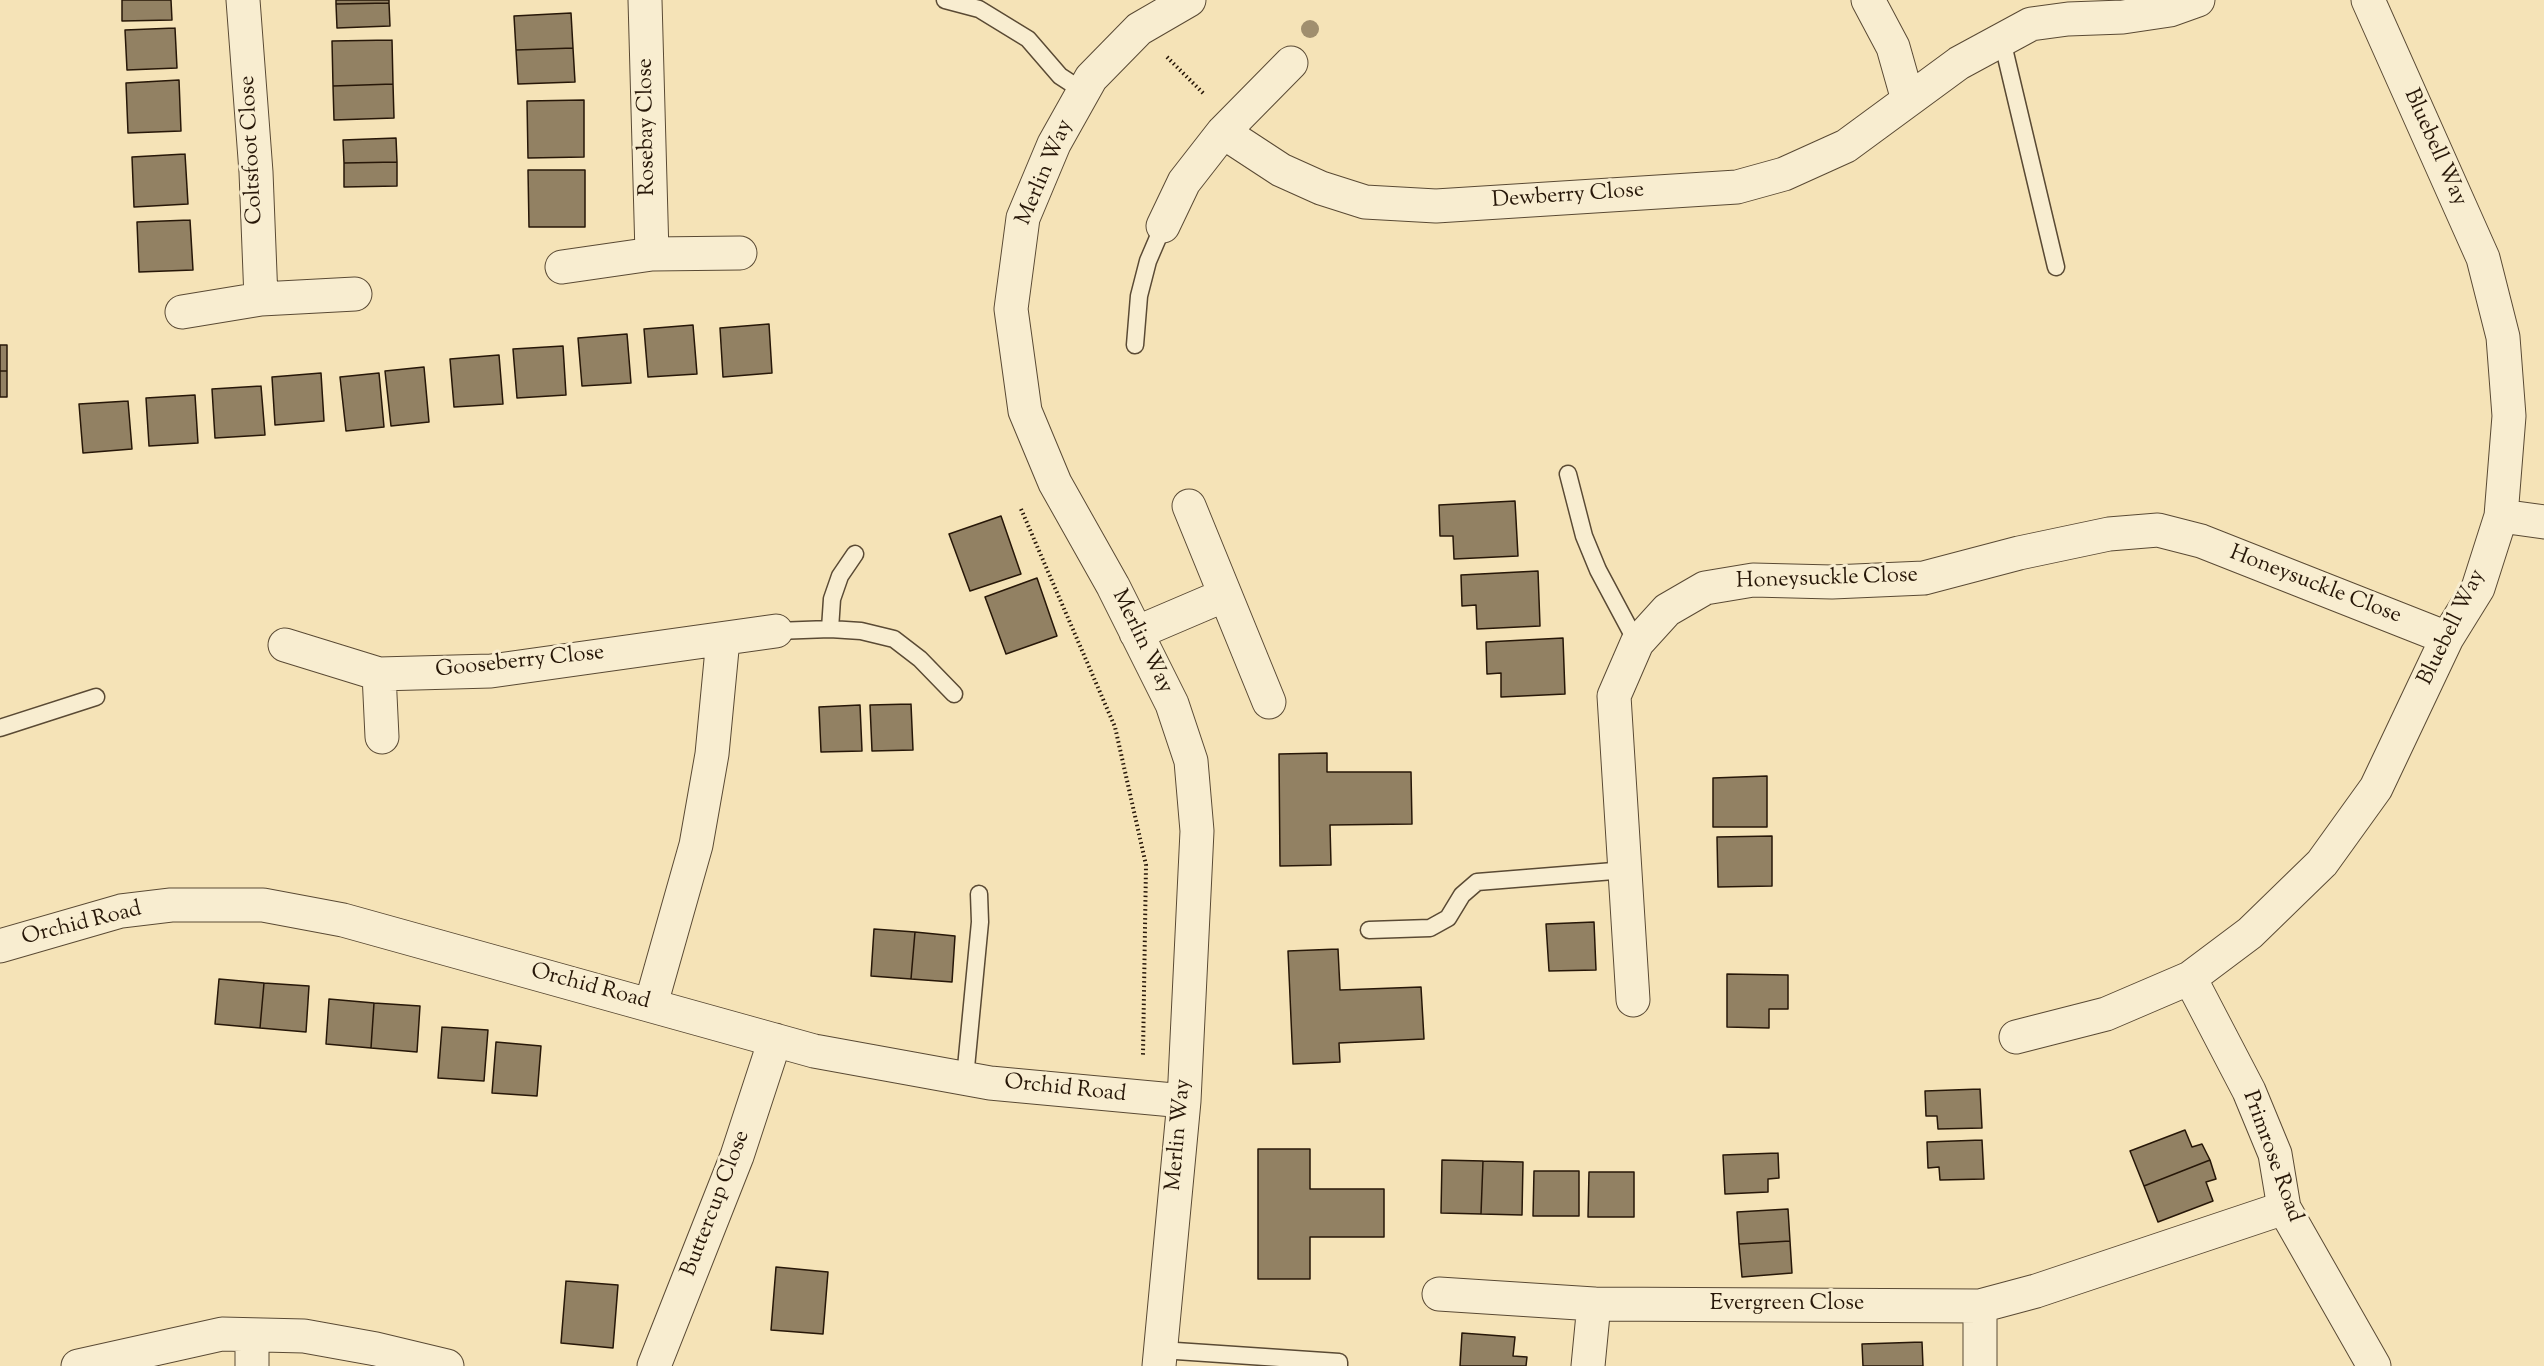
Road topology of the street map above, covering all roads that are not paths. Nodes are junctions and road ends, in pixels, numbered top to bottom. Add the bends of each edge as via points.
1 (243, 0) edge
2 (645, 0) edge
3 (945, 0) edge
4 (1190, 0) edge
5 (1868, 0) edge
6 (2198, 0) edge
7 (2368, 0) edge
8 (2002, 40) junction
9 (1291, 63) dead end
10 (1083, 92) junction
11 (1908, 100) junction
12 (1227, 127) junction
13 (1163, 226) joint
14 (740, 253) dead end
15 (652, 254) junction
16 (562, 267) dead end
17 (2056, 267) dead end
18 (355, 294) dead end
19 (261, 299) junction
20 (182, 312) dead end
21 (1135, 345) dead end
22 (1568, 474) dead end
23 (1189, 506) dead end
24 (2500, 516) junction
25 (2544, 522) edge
26 (855, 554) dead end
27 (1225, 595) junction
28 (830, 629) junction
29 (776, 631) joint
30 (1136, 633) junction
31 (2447, 638) junction
32 (723, 639) junction
33 (1637, 642) junction
34 (285, 645) dead end
35 (379, 674) junction
36 (954, 694) dead end
37 (96, 697) dead end
38 (1269, 702) dead end
39 (0, 728) edge
40 (382, 737) dead end
41 (1626, 870) junction
42 (979, 894) dead end
43 (1369, 930) dead end
44 (0, 946) edge
45 (2190, 978) junction
46 (1633, 1000) dead end
47 (651, 1004) junction
48 (2016, 1037) dead end
49 (775, 1040) junction
50 (965, 1078) junction
51 (1184, 1101) junction
52 (2284, 1208) junction
53 (1439, 1294) dead end
54 (1594, 1304) junction
55 (1980, 1306) junction
56 (252, 1350) edge
57 (1160, 1358) edge
58 (78, 1366) edge
59 (447, 1366) edge
60 (654, 1366) edge
61 (1339, 1366) edge
62 (1588, 1366) edge
63 (1980, 1366) edge
64 (2374, 1366) edge

1 - 19 street, Coltsfoot Close
2 - 15 street, Rosebay Close
3 - 10 lane via 979,9 1028,39 1060,76
4 - 10 street, Merlin Way via 1139,28 1090,78
5 - 11 street via 1893,47
6 - 8 street, Dewberry Close via 2170,10 2031,24
7 - 24 street, Bluebell Way via 2483,258 2503,337 2509,416
8 - 11 street, Dewberry Close via 1959,63
8 - 17 lane
9 - 12 street
10 - 30 street, Merlin Way via 1054,144 1023,218 1011,309 1025,411 1055,483
11 - 12 street, Dewberry Close via 1846,146 1784,174 1737,187 1436,206 1365,202 1321,188 1281,170
12 - 13 street via 1184,182
13 - 21 lane via 1138,296
14 - 15 street
15 - 16 street
18 - 19 street
19 - 20 street
22 - 33 lane via 1594,561
23 - 27 street
24 - 25 street
24 - 31 street, Bluebell Way via 2478,588
26 - 28 lane via 840,576 832,599
27 - 30 street
27 - 38 street
28 - 29 lane
28 - 36 lane via 894,639
29 - 32 street, Gooseberry Close
30 - 51 street, Merlin Way via 1172,704 1191,761 1197,831
31 - 33 street, Honeysuckle Close via 2201,541 2158,530 2097,536 1924,578 1753,580 1705,588 1667,610
31 - 45 street, Bluebell Way via 2376,788 2322,863 2250,933
32 - 35 street, Gooseberry Close via 491,671
32 - 47 street via 712,754 696,845
33 - 41 street, Honeysuckle Close via 1614,696
34 - 35 street, Gooseberry Close
35 - 40 street
37 - 39 lane
41 - 43 lane via 1478,882 1462,895 1448,918 1430,928
41 - 46 street, Honeysuckle Close
42 - 50 lane via 980,922
44 - 47 street, Orchid Road via 121,911 171,905 263,904 343,920
45 - 48 street, Bluebell Way via 2106,1014
45 - 52 street, Primrose Road via 2248,1091 2275,1154
47 - 49 street, Orchid Road
49 - 50 street, Orchid Road via 814,1051
49 - 60 street, Buttercup Close via 737,1156
50 - 51 street, Orchid Road
51 - 57 street, Merlin Way
52 - 55 street, Evergreen Close
52 - 64 street, Primrose Road
53 - 54 street, Evergreen Close
54 - 55 street, Evergreen Close
54 - 62 street
55 - 63 street
56 - 58 street via 222,1334
56 - 59 street via 304,1336
57 - 61 lane via 1339,1362

